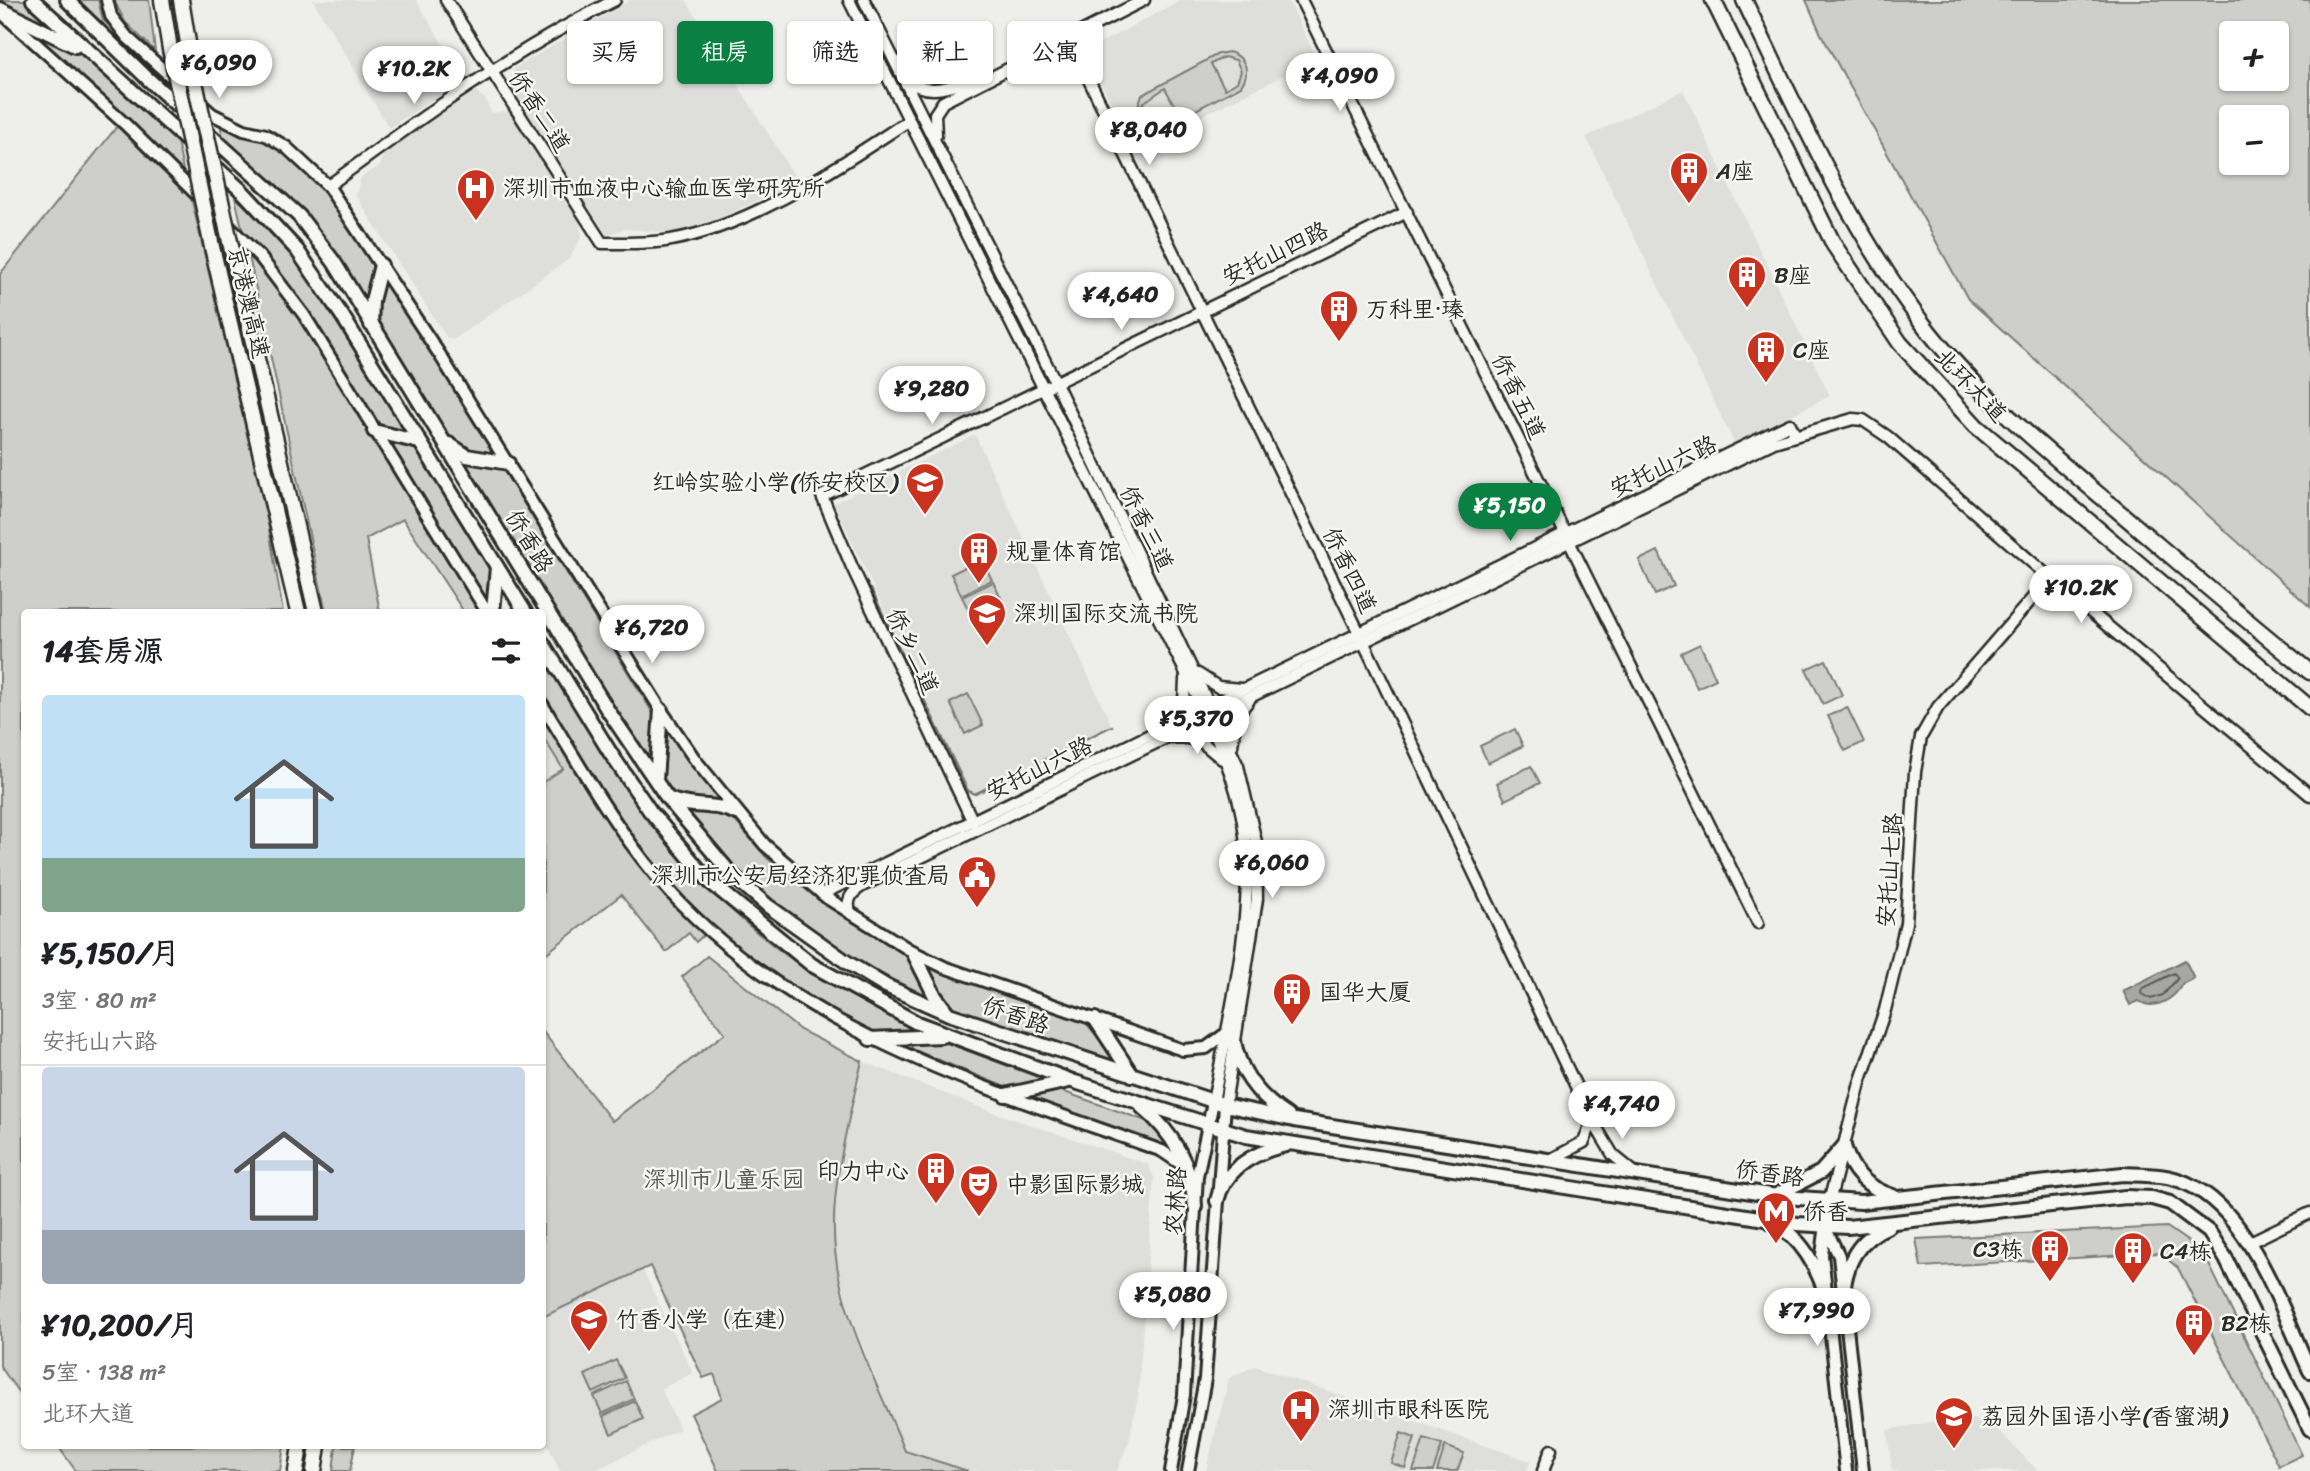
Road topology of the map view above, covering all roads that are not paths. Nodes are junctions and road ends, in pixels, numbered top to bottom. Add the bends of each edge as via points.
1 (33, 0) edge
2 (68, 0) edge
3 (107, 0) edge
4 (162, 0) edge
5 (181, 0) edge
6 (446, 0) edge
7 (615, 0) edge
8 (849, 0) edge
9 (864, 0) edge
10 (1144, 0) edge
11 (1301, 0) edge
12 (1713, 0) edge
13 (1744, 0) edge
14 (0, 10) edge
15 (1103, 21) edge
16 (88, 52) junction
17 (897, 65) edge
18 (491, 71) junction
19 (906, 84) edge
20 (912, 84) edge
21 (956, 84) edge
22 (976, 84) edge
23 (1091, 84) edge
24 (908, 121) junction
25 (941, 154) junction
26 (328, 186) junction
27 (1407, 212) junction
28 (381, 265) junction
29 (1202, 310) junction
30 (371, 326) junction
31 (1056, 383) junction
32 (1042, 390) junction
33 (374, 431) junction
34 (419, 442) junction
35 (445, 442) junction
36 (508, 463) junction
37 (822, 496) joint
38 (1568, 537) junction
39 (497, 567) junction
40 (2050, 578) junction
41 (297, 609) edge
42 (315, 609) edge
43 (485, 609) edge
44 (493, 609) edge
45 (523, 609) edge
46 (1362, 637) junction
47 (546, 648) edge
48 (1181, 665) junction
49 (1194, 669) junction
50 (2310, 672) edge
51 (1249, 687) junction
52 (1260, 692) junction
53 (2310, 708) edge
54 (546, 710) edge
55 (661, 710) junction
56 (1209, 712) junction
57 (1164, 729) junction
58 (1161, 740) junction
59 (1235, 757) junction
60 (1231, 775) junction
61 (656, 781) junction
62 (2310, 795) edge
63 (668, 799) junction
64 (736, 813) junction
65 (973, 822) junction
66 (822, 894) junction
67 (851, 914) junction
68 (1758, 923) dead end
69 (913, 952) junction
70 (949, 1014) junction
71 (1095, 1019) junction
72 (952, 1038) junction
73 (1229, 1038) junction
74 (870, 1039) junction
75 (1132, 1076) junction
76 (1075, 1082) junction
77 (1005, 1095) junction
78 (1136, 1102) junction
79 (1219, 1103) junction
80 (1294, 1120) junction
81 (1592, 1120) junction
82 (1207, 1125) junction
83 (1223, 1130) junction
84 (1293, 1143) junction
85 (1844, 1146) junction
86 (1549, 1160) junction
87 (1188, 1169) junction
88 (1638, 1175) junction
89 (1770, 1195) junction
90 (1900, 1198) junction
91 (1217, 1201) junction
92 (1829, 1202) junction
93 (1195, 1206) junction
94 (2310, 1213) edge
95 (1758, 1218) junction
96 (1896, 1222) junction
97 (1825, 1227) junction
98 (2248, 1243) junction
99 (1843, 1294) junction
100 (1827, 1297) junction
101 (2310, 1371) edge
102 (2310, 1429) edge
103 (300, 1449) edge
104 (318, 1449) edge
105 (296, 1471) edge
106 (314, 1471) edge
107 (1171, 1471) edge
108 (1188, 1471) edge
109 (1543, 1471) edge
110 (1549, 1471) edge
111 (1846, 1471) edge
112 (1863, 1471) edge

1 - 16 main road, 侨香路
2 - 30 main road, 侨香路 via 299,216 334,262
3 - 26 main road via 111,16 127,37 212,114 286,146
4 - 41 highway, 京港澳高速, bridge via 212,247
5 - 42 highway, 京港澳高速, bridge via 236,269
6 - 18 street, 侨香二道
7 - 18 street via 551,32
8 - 24 street, 侨香三道
9 - 17 street, 侨香三道
10 - 15 street
11 - 27 street, 侨香五道
12 - 53 highway, 北环大道 via 1835,245 1900,343 1986,435
13 - 50 highway, 北环大道 via 1849,211 1938,343 2046,450
14 - 16 main road
14 - 33 main road via 260,257 304,315
16 - 34 main road, 侨香路 via 280,230 343,317
18 - 24 street, 侨香二道 via 602,243 661,242 727,222 808,185
18 - 26 street
19 - 25 street, 侨香三道
20 - 21 street via 930,90
22 - 25 street via 937,109 933,124
23 - 29 street, 侨香四道
24 - 32 street, 侨香三道
25 - 31 street, 侨香三道
26 - 28 main road
27 - 29 street, 安托山四路
27 - 38 street, 侨香五道
28 - 30 main road
28 - 36 main road
29 - 31 street, 安托山四路
29 - 46 street, 侨香四道
30 - 35 main road, 侨香路
31 - 32 street, 安托山四路
31 - 49 street, 侨香三道
32 - 37 street, 安托山四路
32 - 48 street, 侨香三道
33 - 34 main road
33 - 43 main road
34 - 39 main road, 侨香路
35 - 36 main road via 467,456
35 - 61 main road, 侨香路 via 607,709
36 - 55 main road
37 - 65 street, 侨乡二道
38 - 40 street, 安托山六路 via 1774,442 1853,419 1875,427
38 - 46 street, 安托山六路
38 - 68 street, 侨香五道
39 - 44 main road
39 - 45 main road, 侨香路
40 - 62 street
40 - 85 street, 安托山七路 via 1938,707 1921,737 1906,923
46 - 51 street, 安托山六路
46 - 52 street, 安托山六路
46 - 81 street, 侨香四道
47 - 72 main road, 侨香路 via 626,777 709,880 812,965 881,1005
48 - 56 street, 侨香三道
48 - 57 street via 1184,702
49 - 51 street via 1218,687
49 - 56 street, 侨香三道
51 - 56 street, 安托山六路
52 - 56 street, 安托山六路
52 - 59 street via 1236,716
54 - 74 main road via 616,822 677,899 764,974 825,1016
55 - 61 main road
55 - 64 main road
56 - 57 street, 安托山六路
56 - 58 street, 安托山六路
56 - 59 street, 侨香三道
56 - 60 street, 侨香三道
57 - 65 street, 安托山六路
58 - 60 street via 1185,736 1204,742
58 - 67 street, 安托山六路 via 861,887 850,897
59 - 73 street, 侨香三道 via 1253,822 1257,882 1255,918
60 - 73 street, 侨香三道 via 1244,829 1248,891
61 - 63 main road, 侨香路
63 - 64 main road
63 - 70 main road, 侨香路 via 732,874 777,913 886,986
64 - 66 main road
65 - 66 street, 安托山六路
66 - 67 main road
67 - 69 main road
69 - 70 main road
69 - 71 main road
70 - 75 main road, 侨香路
71 - 73 main road via 1192,1051
71 - 75 main road
72 - 74 main road
72 - 76 main road, 侨香路
73 - 79 street, 侨香三道
73 - 80 main road via 1254,1088
74 - 77 main road
75 - 79 main road, 侨香路
76 - 77 main road
76 - 78 main road, 侨香路
77 - 87 main road via 1162,1151
78 - 82 main road, 侨香路
78 - 87 main road via 1169,1133
79 - 80 main road, 侨香路
79 - 82 main road, 农林路
79 - 83 main road, 农林路
80 - 86 main road, 侨香路
81 - 86 street via 1584,1142
81 - 88 street, 侨香四道 via 1613,1154
82 - 83 main road, 侨香路
82 - 93 main road, 农林路
83 - 84 main road, 侨香路
83 - 91 main road, 农林路
84 - 91 main road via 1244,1162 1224,1184
84 - 95 main road, 侨香路
85 - 89 main road via 1812,1179
85 - 90 main road via 1850,1166 1865,1182
85 - 92 street, 安托山七路
86 - 88 main road, 侨香路
87 - 93 main road
88 - 89 main road, 侨香路
89 - 92 main road, 侨香路
90 - 92 main road, 侨香路
90 - 98 main road, 侨香路 via 2123,1174 2157,1175 2185,1182 2210,1196
91 - 108 main road, 农林路 via 1205,1379
92 - 97 main road
93 - 107 main road, 农林路 via 1184,1395
94 - 98 street
95 - 97 main road, 侨香路
95 - 100 main road via 1777,1225 1801,1246
96 - 97 main road, 侨香路
96 - 99 main road via 1857,1248 1845,1274
96 - 102 main road, 侨香路 via 2126,1197 2170,1203 2209,1232 2221,1250
97 - 99 main road via 1839,1256
97 - 100 main road via 1822,1255
98 - 101 main road, 侨香路
99 - 112 main road
100 - 111 main road
103 - 105 highway
104 - 106 highway
109 - 110 street via 1551,1450

